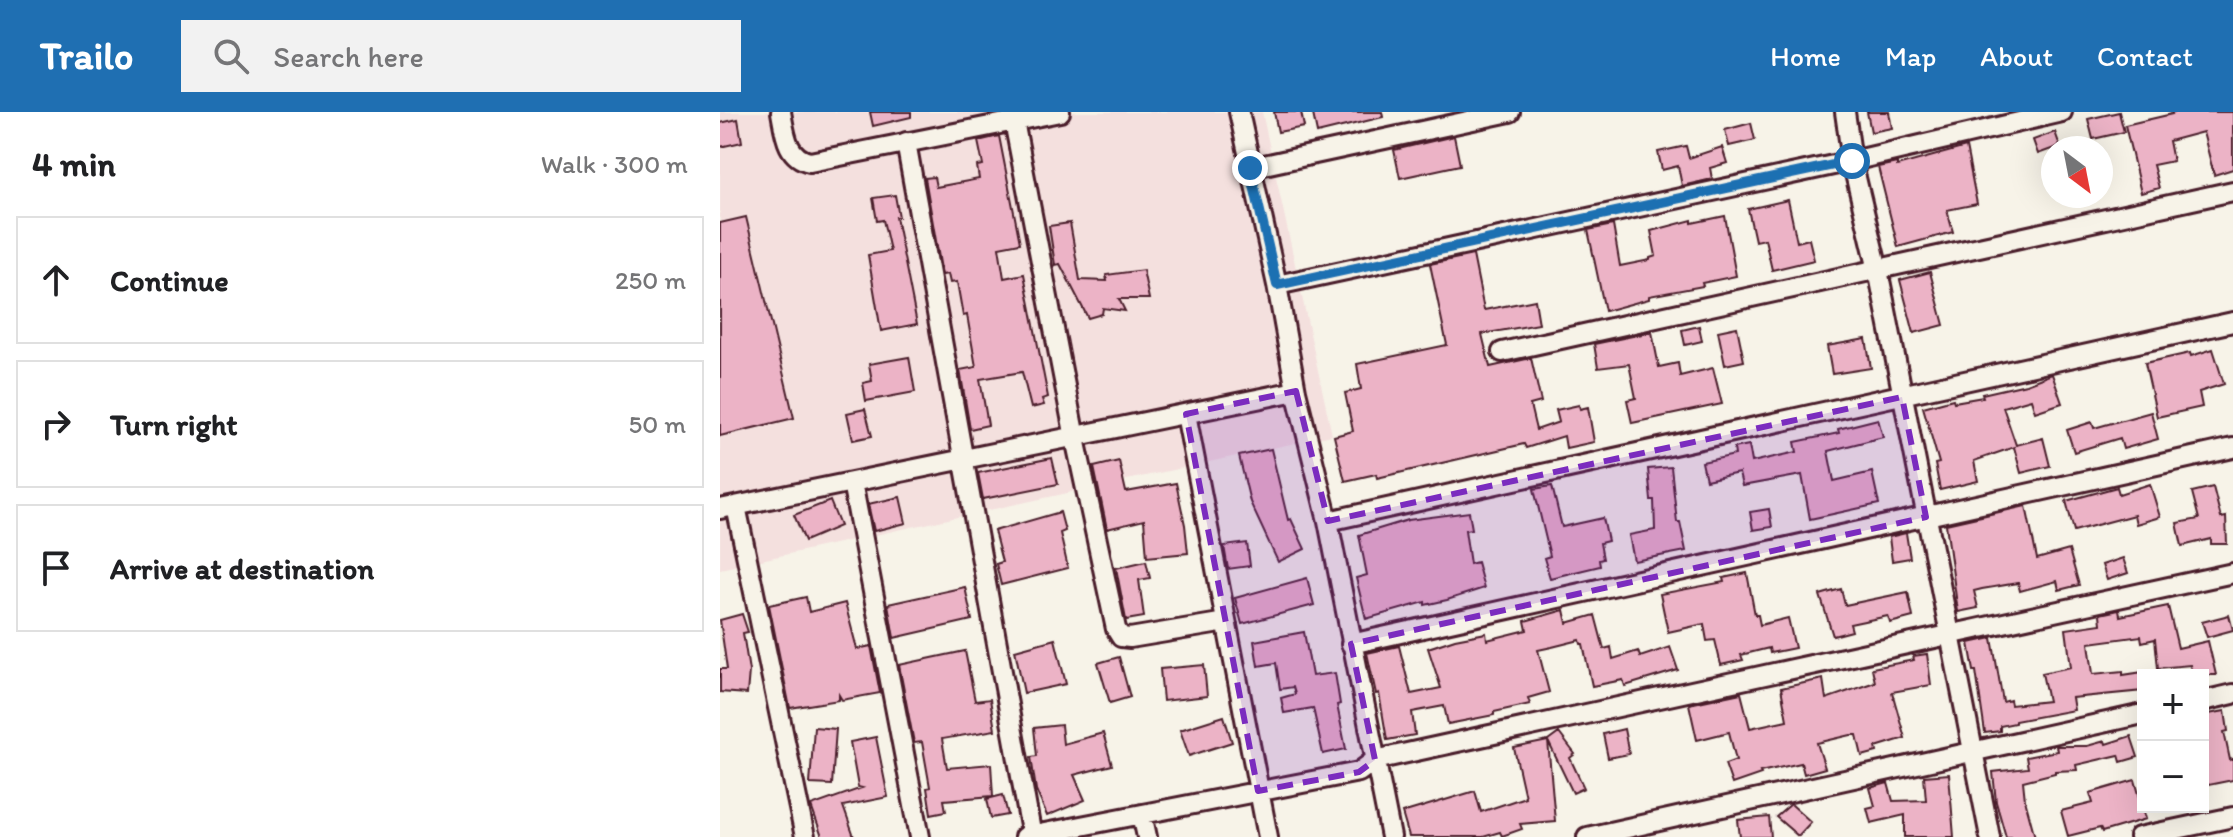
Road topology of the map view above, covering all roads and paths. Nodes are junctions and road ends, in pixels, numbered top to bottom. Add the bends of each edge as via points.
1 (781, 112) edge
2 (1060, 112) edge
3 (1239, 112) edge
4 (1510, 112) edge
5 (1845, 112) edge
6 (2062, 112) edge
7 (1014, 121) junction
8 (906, 142) junction
9 (1852, 161) junction
10 (1250, 168) junction
11 (2233, 191) edge
12 (1878, 270) junction
13 (1277, 285) junction
14 (2233, 322) edge
15 (1502, 352) dead end
16 (1296, 391) junction
17 (1902, 397) junction
18 (1186, 414) junction
19 (1075, 438) junction
20 (2233, 448) edge
21 (963, 460) junction
22 (852, 482) junction
23 (728, 507) edge
24 (1926, 517) junction
25 (1328, 521) junction
26 (2233, 573) edge
27 (1226, 622) junction
28 (1949, 635) junction
29 (1351, 644) junction
30 (2233, 694) edge
31 (2209, 700) edge
32 (2137, 715) edge
33 (1974, 750) junction
34 (1375, 760) junction
35 (1258, 791) junction
36 (1142, 814) junction
37 (2233, 817) edge
38 (805, 837) edge
39 (920, 837) edge
40 (1029, 837) edge
41 (1147, 837) edge
42 (1268, 837) edge
43 (1391, 837) edge
44 (1587, 837) edge
45 (1990, 837) edge
46 (2139, 837) edge

1 - 8 street via 791,152 810,162
2 - 7 street
3 - 10 street
4 - 10 street
5 - 9 street
6 - 9 street
7 - 8 street
7 - 19 street
8 - 21 street
9 - 12 street
9 - 13 street
10 - 13 street
11 - 12 street
12 - 15 street
12 - 17 street
13 - 16 street
14 - 17 street
16 - 18 street
16 - 25 street
17 - 24 street
17 - 25 street
18 - 19 street
18 - 27 street
19 - 21 street
19 - 27 street via 1121,637
20 - 24 street
21 - 22 street
21 - 40 street
22 - 23 street
22 - 39 street
23 - 38 street
24 - 28 street
24 - 29 street
25 - 29 street
26 - 28 street
27 - 35 street
28 - 33 street
28 - 34 street
29 - 34 street
30 - 31 street
32 - 33 street
33 - 44 street
33 - 45 street
34 - 35 street via 1359,772
34 - 43 street
35 - 36 street
35 - 42 street
36 - 40 street
36 - 41 street
37 - 46 street

